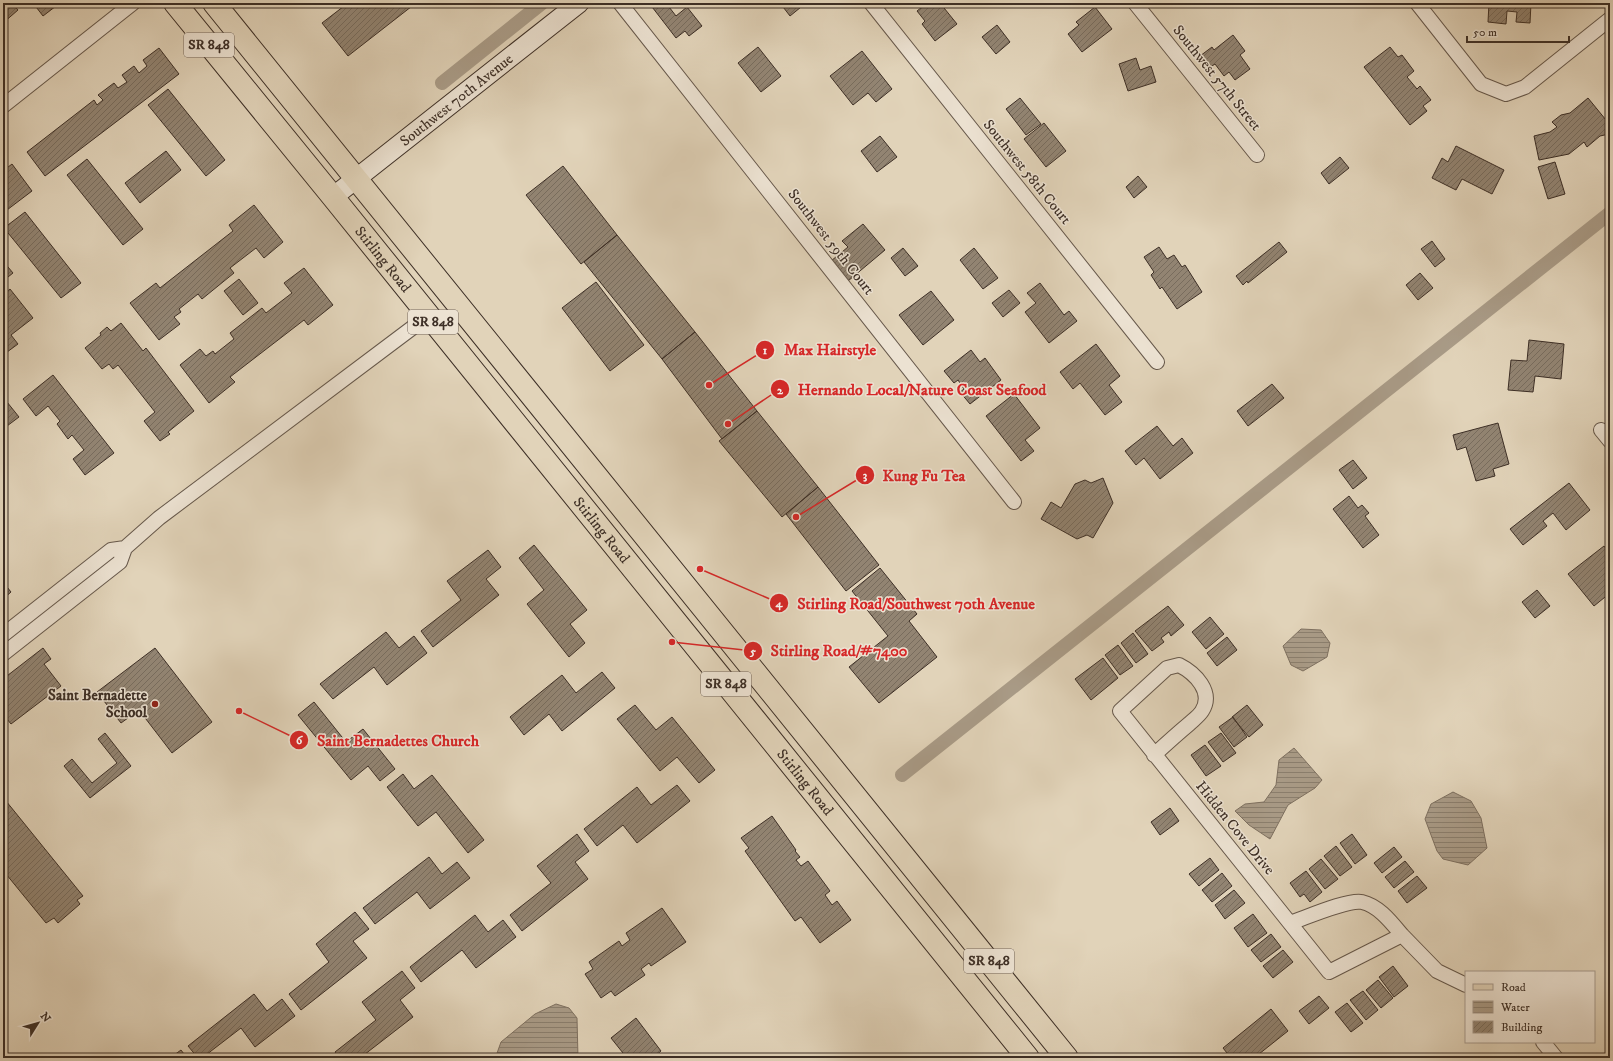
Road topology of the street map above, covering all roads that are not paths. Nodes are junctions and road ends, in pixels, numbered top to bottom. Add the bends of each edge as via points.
1 (133, 3) edge
2 (175, 3) edge
3 (214, 3) edge
4 (579, 3) edge
5 (620, 3) edge
6 (871, 3) edge
7 (1135, 3) edge
8 (1417, 3) edge
9 (1610, 19) edge
10 (3, 106) edge
11 (1257, 155) dead end
12 (355, 179) junction
13 (333, 197) junction
14 (428, 316) junction
15 (1157, 362) dead end
16 (557, 428) junction
17 (533, 445) junction
18 (1014, 502) dead end
19 (125, 548) junction
20 (3, 635) edge
21 (3, 654) edge
22 (1154, 755) junction
23 (1290, 923) junction
24 (1402, 934) junction
25 (1465, 985) edge
26 (1544, 1043) edge
27 (1028, 1058) edge
28 (1067, 1058) edge
29 (1556, 1058) edge

1 - 10 street
2 - 13 main road, Stirling Road / SR 848
3 - 12 main road, Stirling Road / SR 848
4 - 12 street, Southwest 70th Avenue
5 - 18 street, Southwest 59th Court
6 - 15 street, Southwest 58th Court
7 - 11 street, Southwest 57th Street
8 - 9 street via 1481,84 1506,94 1525,87
12 - 13 street, Southwest 70th Avenue
12 - 16 main road, Stirling Road / SR 848
13 - 14 main road, Stirling Road / SR 848
14 - 17 main road, Stirling Road / SR 848
14 - 19 street via 159,518
16 - 17 main road
16 - 28 main road, Stirling Road / SR 848
17 - 27 main road, Stirling Road / SR 848
19 - 20 street via 111,550
19 - 21 street via 120,562
22 - 22 street, Hidden Cove Drive via 1202,712 1207,700 1204,688 1196,676 1179,665 1167,668 1120,711
22 - 23 street, Hidden Cove Drive
23 - 24 street via 1343,905 1360,902 1370,905 1388,918
23 - 24 street, Hidden Cove Drive via 1329,972
24 - 25 street via 1437,971
26 - 29 street

